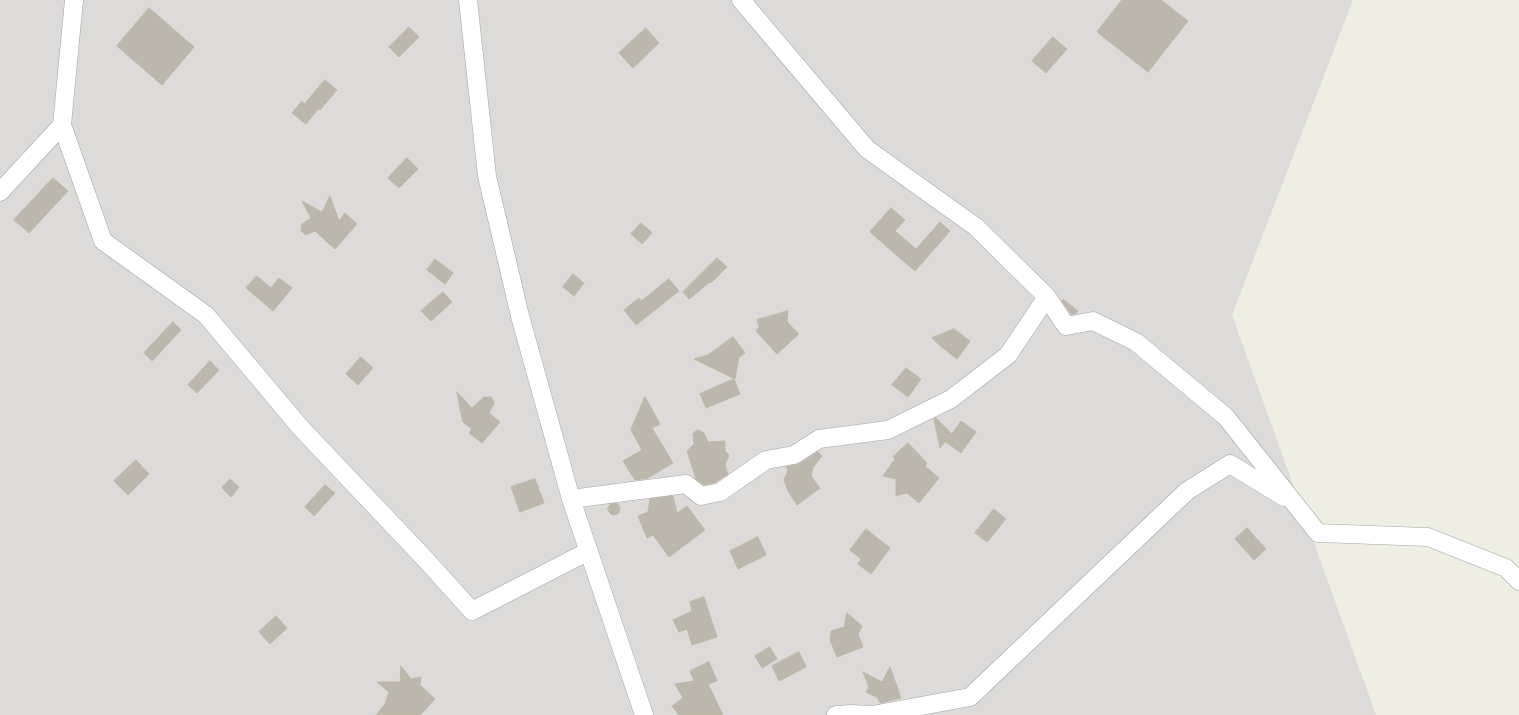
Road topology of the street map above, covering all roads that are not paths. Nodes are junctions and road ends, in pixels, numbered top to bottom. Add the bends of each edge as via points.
1 (74, 0) edge
2 (468, 0) edge
3 (741, 0) edge
4 (62, 125) junction
5 (0, 192) edge
6 (1047, 297) junction
7 (571, 499) junction
8 (1295, 504) junction
9 (589, 551) junction
10 (1519, 581) edge
11 (644, 715) edge
12 (836, 715) edge

1 - 4 street
2 - 7 street via 487,176 520,316
3 - 6 street via 867,149 976,227
4 - 5 street
4 - 9 street via 103,241 206,316 300,427 472,611
6 - 7 street via 1008,355 951,400 888,430 819,439 794,455 766,460 720,492 701,496 686,484
6 - 8 street via 1066,326 1093,321 1136,342 1226,417
7 - 9 street
8 - 10 street via 1318,533 1428,537 1506,568
8 - 12 street via 1230,464 1187,491 970,697 872,715
9 - 11 street

